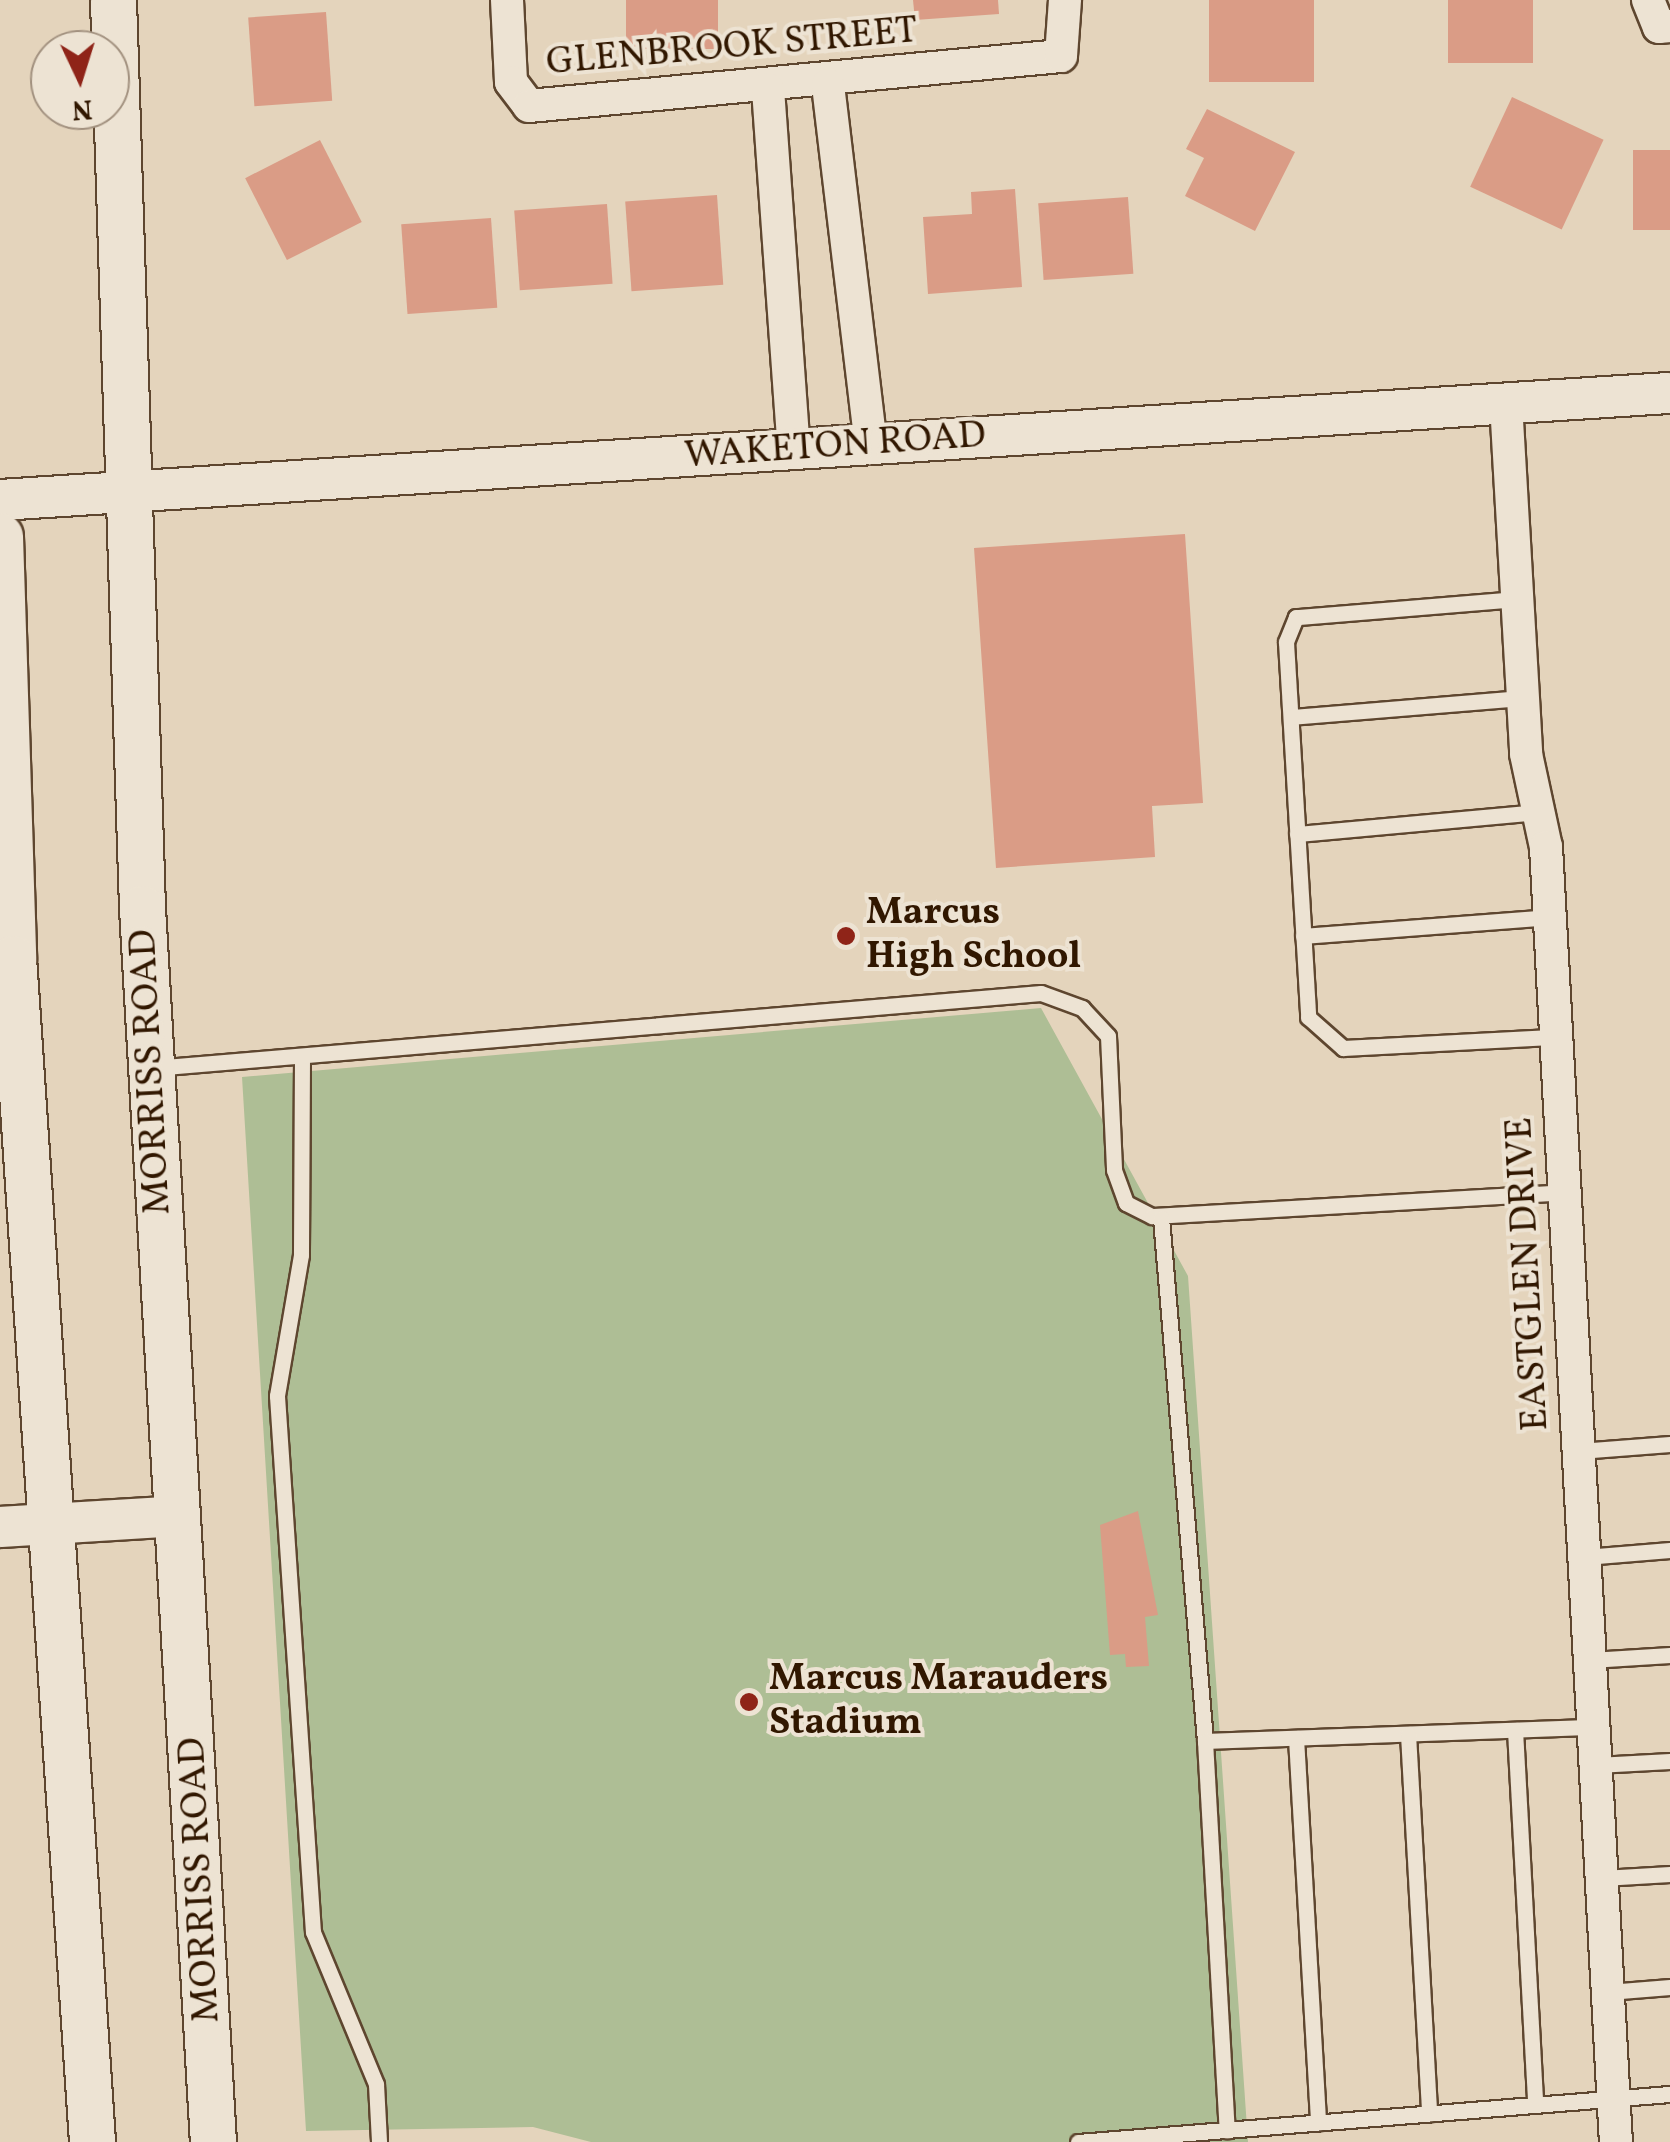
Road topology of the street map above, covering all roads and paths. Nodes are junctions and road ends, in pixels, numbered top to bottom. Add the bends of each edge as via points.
1 (113, 0) edge
2 (507, 0) edge
3 (1065, 0) edge
4 (828, 85) junction
5 (768, 89) junction
6 (1670, 393) edge
7 (1506, 403) junction
8 (871, 444) junction
9 (794, 449) junction
10 (132, 492) junction
11 (0, 500) edge
12 (0, 536) edge
13 (1517, 598) junction
14 (1523, 698) junction
15 (1291, 717) junction
16 (1539, 812) junction
17 (1298, 834) junction
18 (1550, 917) junction
19 (1304, 936) junction
20 (1556, 1037) junction
21 (302, 1059) junction
22 (150, 1068) junction
23 (1565, 1192) junction
24 (1161, 1218) junction
25 (1670, 1444) edge
26 (1579, 1451) junction
27 (179, 1516) junction
28 (52, 1524) junction
29 (0, 1527) edge
30 (1670, 1550) edge
31 (1584, 1557) junction
32 (1670, 1655) edge
33 (1590, 1660) junction
34 (1594, 1726) junction
35 (1515, 1730) junction
36 (1408, 1734) junction
37 (1296, 1738) junction
38 (1204, 1742) junction
39 (1670, 1761) edge
40 (1596, 1766) junction
41 (1670, 1874) edge
42 (1602, 1878) junction
43 (1670, 1988) edge
44 (1608, 1992) junction
45 (1670, 2094) edge
46 (1614, 2098) junction
47 (1535, 2104) junction
48 (1429, 2113) junction
49 (1318, 2122) junction
50 (1228, 2130) junction
51 (92, 2142) edge
52 (213, 2142) edge
53 (379, 2142) edge
54 (1078, 2142) edge
55 (1616, 2142) edge

1 - 10 main road, MORRISS ROAD
2 - 5 street, GLENBROOK STREET via 510,82 528,106
3 - 4 street, GLENBROOK STREET via 1060,56
4 - 5 street, GLENBROOK STREET
4 - 8 street
5 - 9 street
6 - 7 street, WAKETON ROAD
7 - 8 street, WAKETON ROAD
7 - 13 street, EASTGLEN DRIVE
8 - 9 street, WAKETON ROAD
9 - 10 street, WAKETON ROAD
10 - 11 street, WAKETON ROAD
10 - 22 main road, MORRISS ROAD
12 - 28 main road via 13,958
13 - 14 street, EASTGLEN DRIVE
13 - 15 lane via 1296,617 1286,642
14 - 15 lane
14 - 16 street, EASTGLEN DRIVE
15 - 17 lane
16 - 17 lane
16 - 18 street, EASTGLEN DRIVE
17 - 19 lane
18 - 19 lane
18 - 20 street, EASTGLEN DRIVE
19 - 20 lane via 1308,1017 1343,1048
20 - 23 street, EASTGLEN DRIVE
21 - 22 lane
21 - 24 lane via 1041,993 1082,1008 1108,1036 1114,1170 1126,1203
21 - 53 lane via 301,1255 277,1396 312,1912 376,2084
22 - 27 main road, MORRISS ROAD
23 - 24 lane
23 - 26 street, EASTGLEN DRIVE
24 - 38 lane
25 - 26 lane
26 - 31 street, EASTGLEN DRIVE
27 - 28 street
27 - 52 main road, MORRISS ROAD
28 - 29 street
28 - 51 main road
30 - 31 lane
31 - 33 street, EASTGLEN DRIVE
32 - 33 lane
33 - 34 street, EASTGLEN DRIVE
34 - 35 lane
34 - 40 street, EASTGLEN DRIVE
35 - 36 lane
35 - 47 lane
36 - 37 lane
36 - 48 lane
37 - 38 lane
37 - 49 lane
38 - 50 lane
39 - 40 lane
40 - 42 street, EASTGLEN DRIVE
41 - 42 lane
42 - 44 street, EASTGLEN DRIVE
43 - 44 lane
44 - 46 street, EASTGLEN DRIVE
45 - 46 lane
46 - 47 lane
46 - 55 street, EASTGLEN DRIVE
47 - 48 lane
48 - 49 lane
49 - 50 lane
50 - 54 lane

